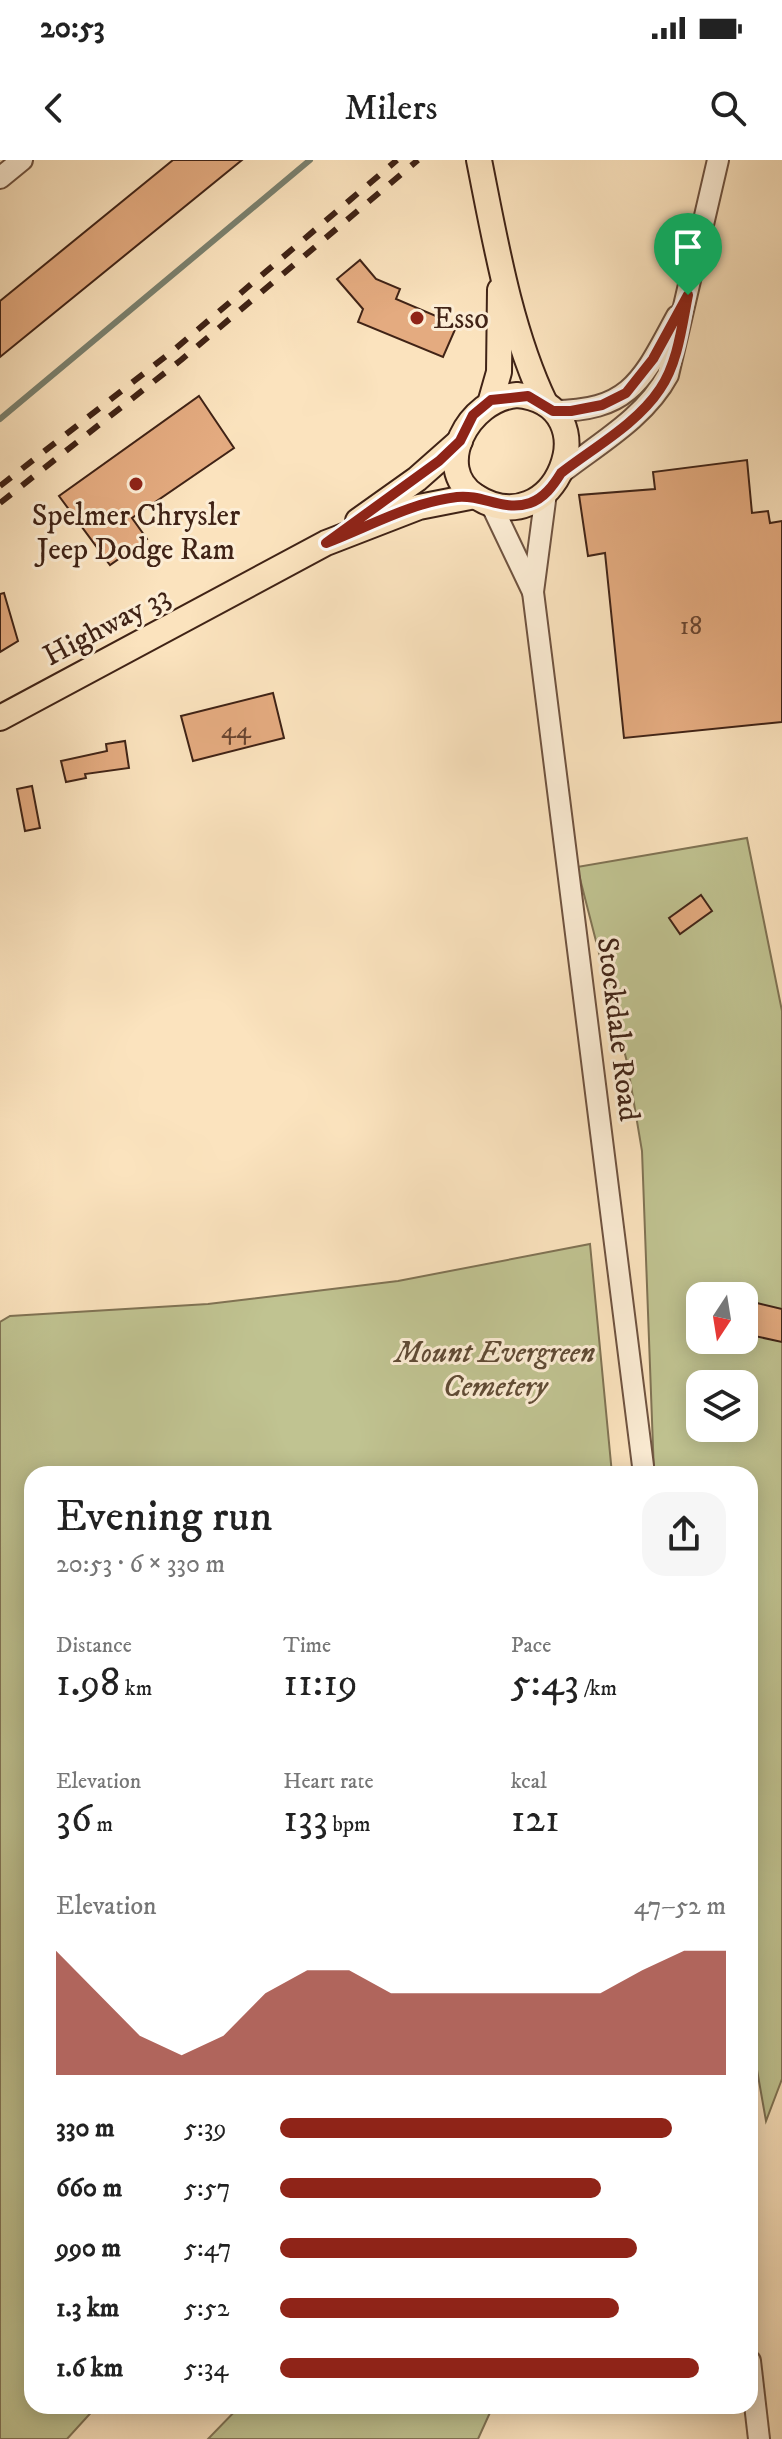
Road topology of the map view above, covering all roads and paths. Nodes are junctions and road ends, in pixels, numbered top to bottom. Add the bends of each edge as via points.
1 (22, 160) edge
2 (479, 160) edge
3 (718, 160) edge
4 (0, 178) edge
5 (500, 264) junction
6 (688, 295) junction
7 (491, 400) junction
8 (549, 407) junction
9 (460, 441) junction
10 (553, 483) junction
11 (483, 500) junction
12 (326, 543) junction
13 (533, 592) junction
14 (0, 718) edge
15 (643, 1466) edge
16 (756, 2414) edge
17 (759, 2439) edge

1 - 4 street
2 - 5 main road
3 - 6 street
5 - 7 main road via 499,372
5 - 8 main road via 533,378
6 - 8 street via 653,359 626,393 602,405
6 - 10 street via 674,357 659,391
7 - 8 main road via 517,395
7 - 9 main road via 473,415
8 - 10 main road via 567,436 567,457
9 - 11 main road via 458,473
9 - 12 main road, Highway 33 via 417,479
10 - 11 main road via 519,505
10 - 13 street, Stockdale Road
11 - 12 main road, Highway 33 via 419,507
11 - 13 street, Stockdale Road
12 - 14 main road, Highway 33
13 - 15 street, Stockdale Road
16 - 17 street

